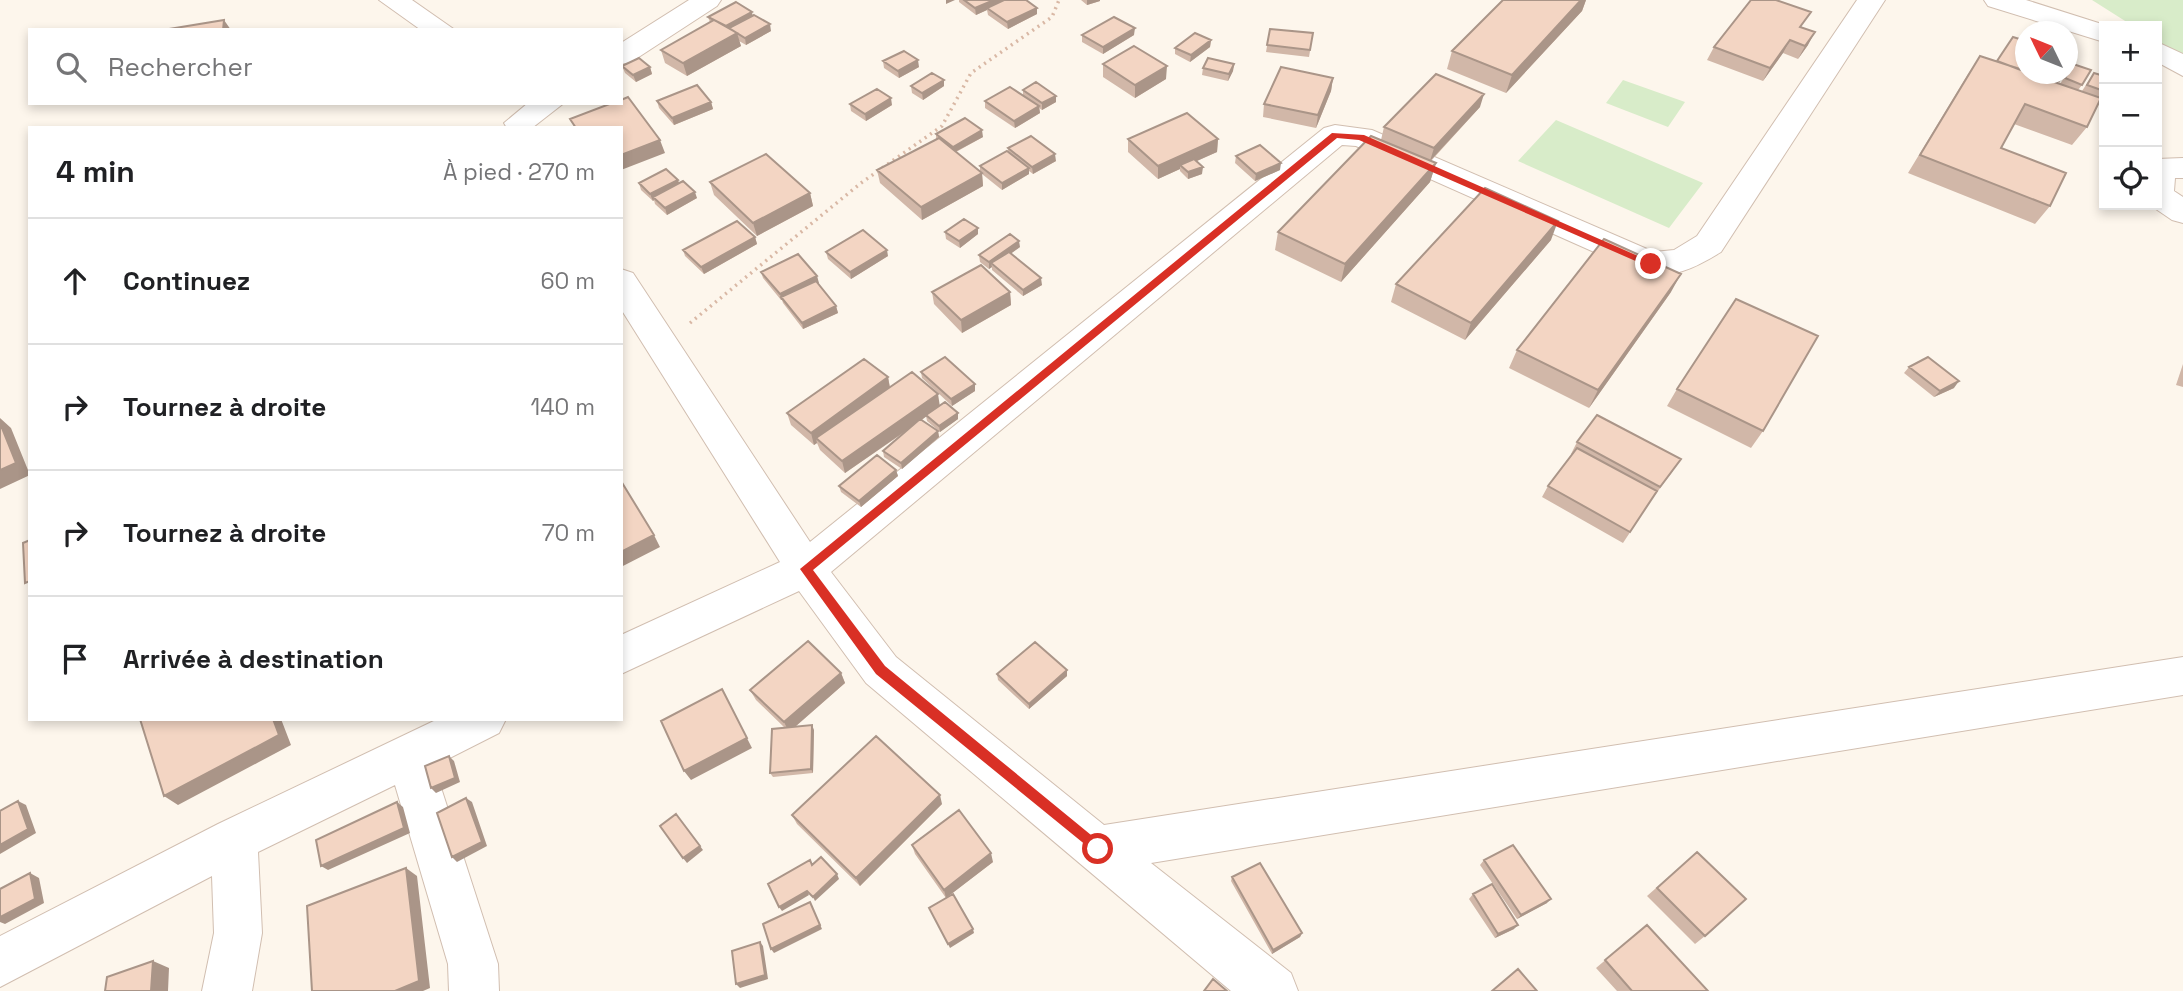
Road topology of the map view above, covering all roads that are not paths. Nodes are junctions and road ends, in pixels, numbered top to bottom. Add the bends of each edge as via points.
1 (393, 0) edge
2 (707, 0) edge
3 (1871, 0) edge
4 (1998, 0) edge
5 (2087, 0) edge
6 (2117, 21) edge
7 (438, 28) edge
8 (2099, 32) edge
9 (623, 55) edge
10 (544, 105) edge
11 (515, 118) edge
12 (2183, 169) edge
13 (2183, 212) edge
14 (623, 284) edge
15 (806, 569) junction
16 (623, 654) edge
17 (2183, 676) edge
18 (480, 721) edge
19 (408, 755) junction
20 (234, 840) junction
21 (1098, 849) junction
22 (0, 961) edge
23 (227, 991) edge
24 (474, 991) edge
25 (1273, 991) edge

1 - 7 street
2 - 9 street
3 - 15 street via 1709,244 1681,261 1651,264 1361,137 1335,135
4 - 8 street
5 - 6 street
10 - 11 street
12 - 13 street via 2161,168 2157,181 2158,195
14 - 15 street
15 - 16 street
15 - 21 street via 881,670
17 - 21 street
18 - 19 street
19 - 20 street
19 - 24 street via 473,964
20 - 22 street
20 - 23 street via 238,933
21 - 25 street

